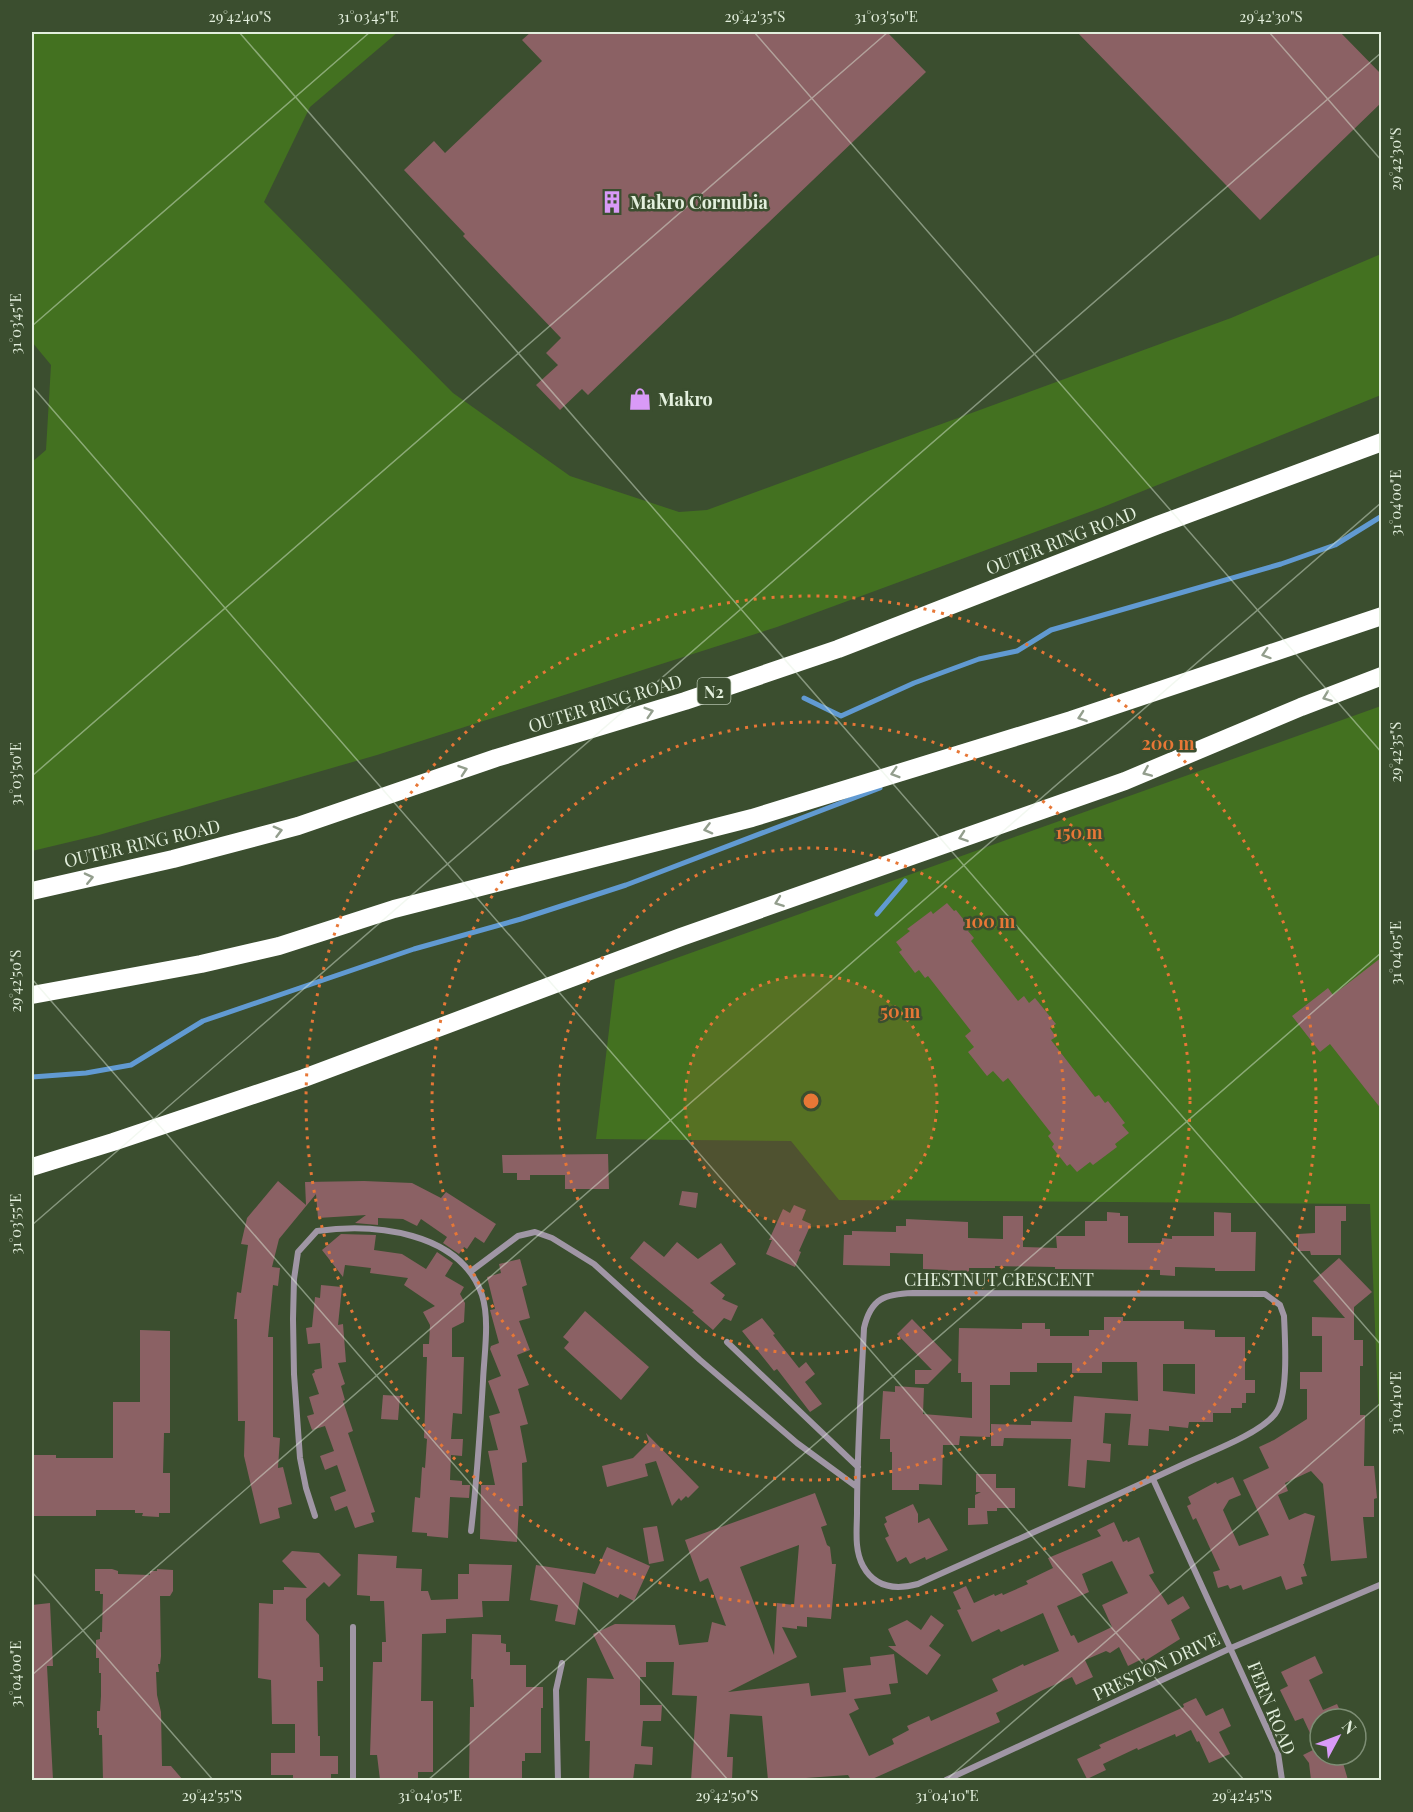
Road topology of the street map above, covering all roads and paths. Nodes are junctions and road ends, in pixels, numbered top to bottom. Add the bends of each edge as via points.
1 (1382, 442) edge
2 (1382, 616) edge
3 (1382, 676) edge
4 (32, 891) edge
5 (32, 994) edge
6 (32, 1167) edge
7 (470, 1272) junction
8 (727, 1342) dead end
9 (858, 1467) junction
10 (1153, 1479) junction
11 (857, 1487) junction
12 (315, 1516) dead end
13 (471, 1531) dead end
14 (1382, 1584) edge
15 (353, 1626) dead end
16 (1231, 1648) junction
17 (562, 1663) dead end
18 (353, 1780) edge
19 (558, 1780) edge
20 (946, 1780) edge
21 (1282, 1780) edge

4 -> 1 highway, OUTER RING ROAD / N2 via 298,826 496,758 685,701 838,650
2 -> 5 highway via 1071,720 752,818 394,909 279,945 201,964
3 -> 6 highway via 1125,781 681,937 304,1078
7 - 11 street via 518,1236 535,1232 552,1238 594,1264 797,1443
7 - 12 street via 437,1246 409,1234 370,1228 317,1231 298,1252 294,1279 294,1374 300,1458
7 - 13 street via 482,1295 486,1327
8 - 9 street
9 - 10 street, CHESTNUT CRESCENT via 864,1328 872,1307 893,1294 1254,1293 1274,1299 1284,1316 1285,1330 1283,1395 1275,1414 1260,1428
9 - 11 street, CHESTNUT CRESCENT
10 - 11 street, CHESTNUT CRESCENT via 918,1584 893,1588 870,1577 858,1555
10 - 16 street
14 - 16 street, PRESTON DRIVE
15 - 18 street
16 - 20 street, PRESTON DRIVE
16 - 21 street, FERN ROAD via 1278,1753
17 - 19 street via 556,1690

